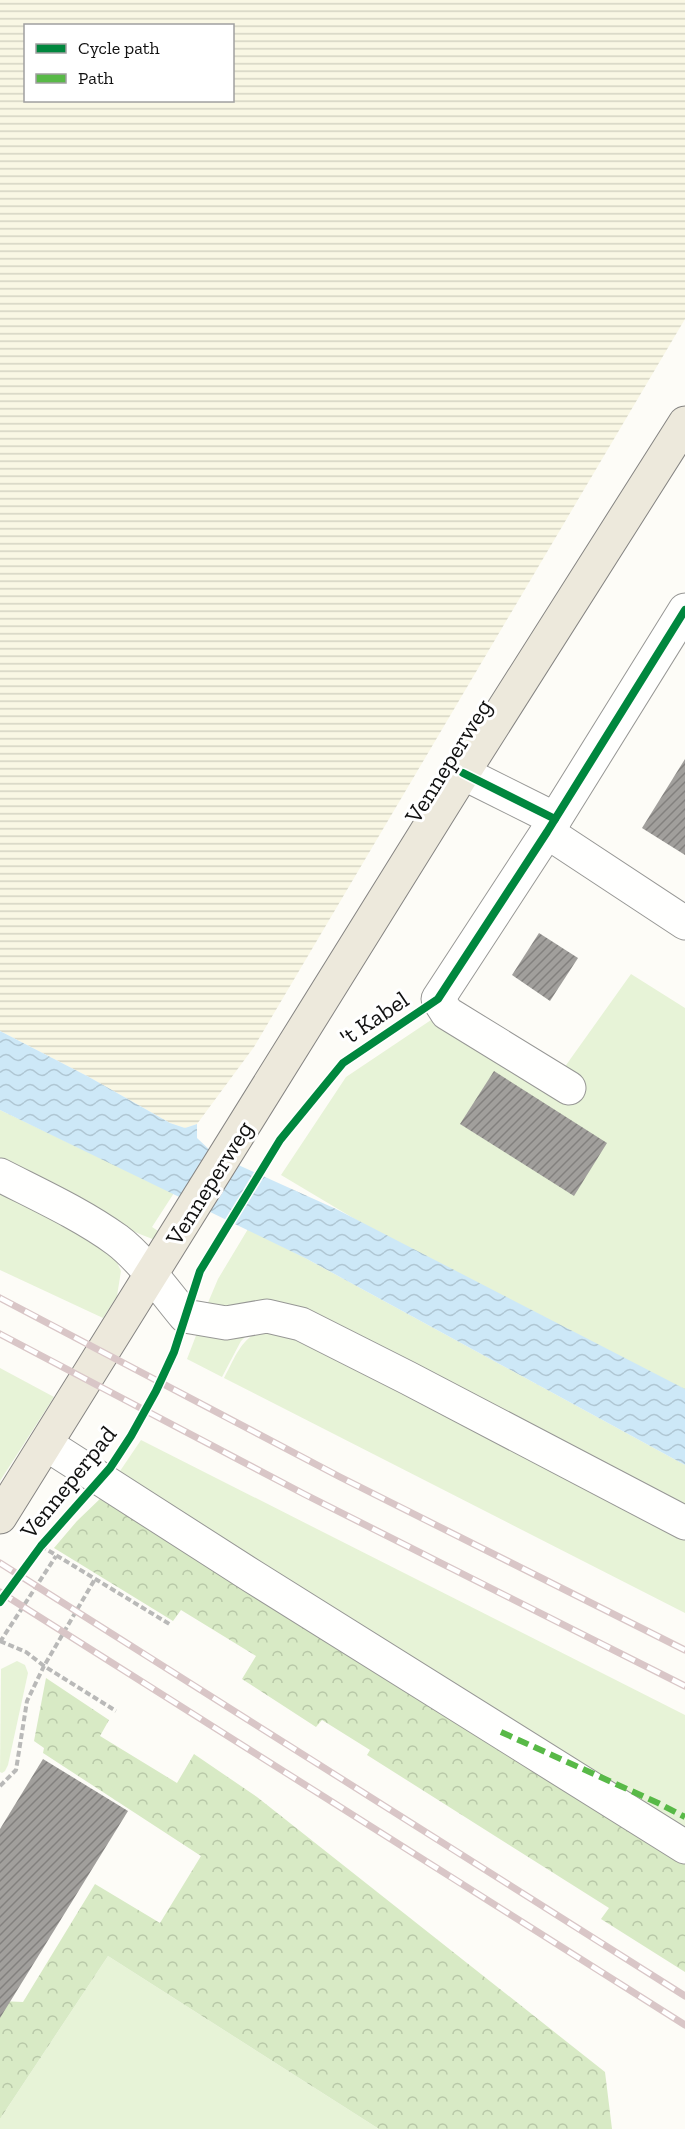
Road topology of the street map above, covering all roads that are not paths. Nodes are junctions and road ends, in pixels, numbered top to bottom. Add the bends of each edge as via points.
1 (685, 423) edge
2 (685, 610) edge
3 (463, 773) junction
4 (551, 825) junction
5 (685, 923) edge
6 (569, 1088) dead end
7 (0, 1175) edge
8 (159, 1263) junction
9 (46, 1444) junction
10 (0, 1517) edge
11 (685, 1523) edge
12 (685, 1847) edge

1 - 3 main road, Venneperweg
2 - 4 street, 't Kabel
3 - 4 street
3 - 8 main road, Venneperweg
4 - 5 street
4 - 6 street, 't Kabel via 438,999 447,1013
7 - 8 street
8 - 9 main road, Venneperweg
8 - 11 street via 185,1316 226,1323 267,1316 301,1324
9 - 10 main road, Venneperweg
9 - 12 street

